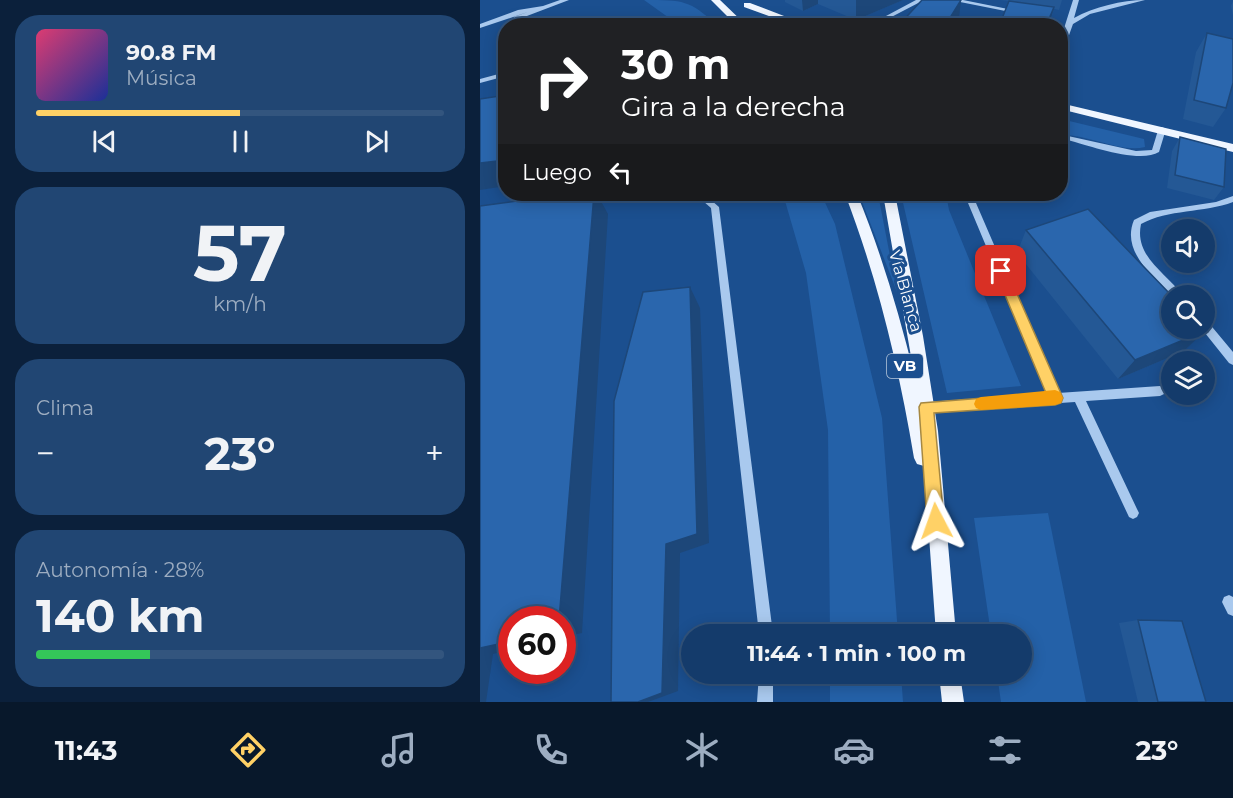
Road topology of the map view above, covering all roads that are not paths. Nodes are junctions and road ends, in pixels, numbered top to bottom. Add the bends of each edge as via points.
1 (566, 0) edge
2 (715, 0) edge
3 (735, 0) edge
4 (921, 0) edge
5 (953, 0) edge
6 (1076, 0) edge
7 (1142, 0) edge
8 (747, 5) junction
9 (542, 8) junction
10 (1028, 13) edge
11 (501, 18) edge
12 (516, 18) edge
13 (734, 18) edge
14 (767, 18) edge
15 (784, 18) edge
16 (886, 18) edge
17 (498, 19) edge
18 (1070, 23) junction
19 (480, 26) edge
20 (1068, 29) edge
21 (498, 77) edge
22 (480, 81) edge
23 (1068, 104) edge
24 (1068, 107) edge
25 (1098, 113) junction
26 (1161, 129) junction
27 (1068, 138) edge
28 (1233, 148) edge
29 (1233, 198) edge
30 (708, 201) edge
31 (853, 201) edge
32 (890, 201) edge
33 (972, 201) edge
34 (1168, 285) edge
35 (1215, 338) edge
36 (1233, 360) edge
37 (1160, 391) dead end
38 (1078, 397) junction
39 (1055, 398) junction
40 (926, 407) junction
41 (1133, 513) dead end
42 (937, 544) junction
43 (765, 624) edge
44 (945, 624) edge
45 (766, 684) edge
46 (951, 684) edge
47 (765, 702) edge
48 (953, 702) edge

1 - 9 street
2 - 13 main road
3 - 8 main road
4 - 16 street
5 - 10 street
6 - 18 street
7 - 18 street via 1088,13
8 - 14 main road
8 - 15 main road
9 - 11 street
9 - 12 street
17 - 19 street
18 - 20 street
21 - 22 street
23 - 25 main road
24 - 25 main road
25 - 26 main road
26 - 27 street via 1155,152 1145,154
26 - 28 main road
29 - 34 street via 1217,205 1150,215 1137,222 1132,233 1137,250
30 - 43 street via 716,207
31 - 42 main road, Vía Blanca / VB via 890,306 909,383
32 - 40 main road, Vía Blanca / VB
33 - 39 street
35 - 36 street
37 - 38 street
38 - 39 street
38 - 41 street
39 - 40 street
40 - 42 main road, Vía Blanca / VB
42 - 44 main road, Vía Blanca / VB
45 - 47 street
46 - 48 main road

